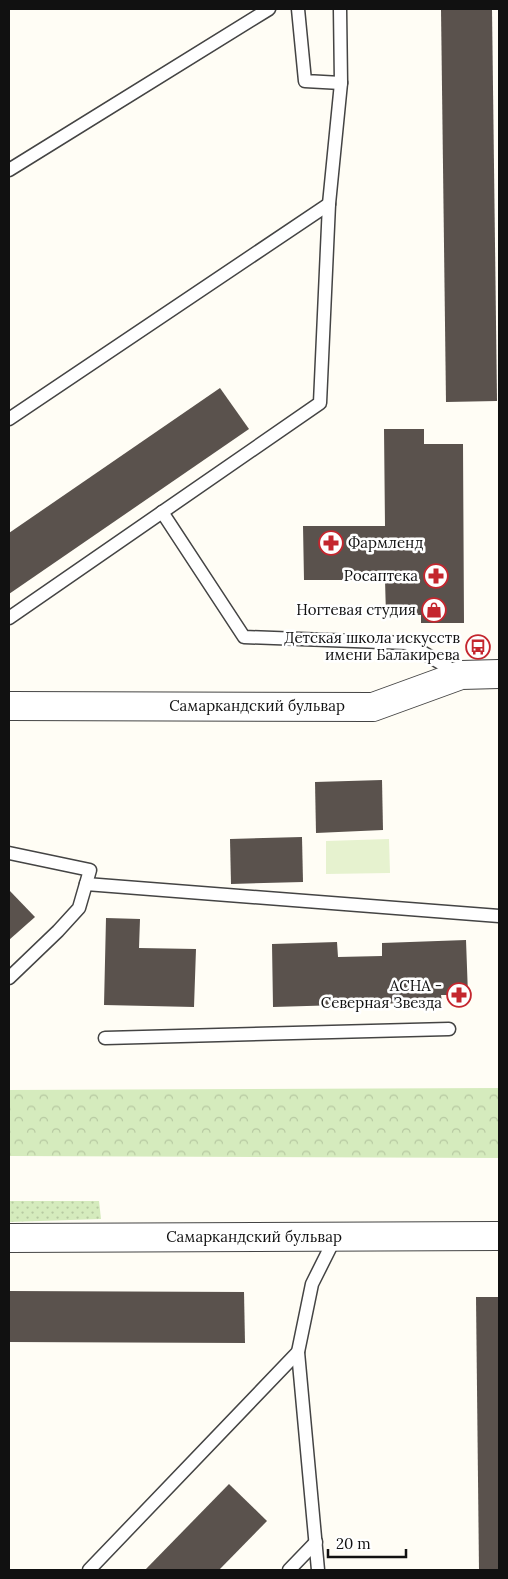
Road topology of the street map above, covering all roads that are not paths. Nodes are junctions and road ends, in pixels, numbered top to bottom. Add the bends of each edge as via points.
1 (269, 9) edge
2 (298, 9) edge
3 (340, 9) edge
4 (341, 83) junction
5 (9, 170) edge
6 (329, 204) junction
7 (9, 418) edge
8 (162, 512) junction
9 (9, 618) edge
10 (499, 674) edge
11 (461, 675) junction
12 (9, 706) edge
13 (9, 853) edge
14 (86, 884) junction
15 (499, 916) edge
16 (9, 978) edge
17 (449, 1029) dead end
18 (105, 1038) dead end
19 (336, 1236) junction
20 (499, 1236) edge
21 (9, 1238) edge
22 (298, 1352) junction
23 (316, 1542) junction
24 (89, 1570) edge
25 (289, 1570) edge
26 (318, 1570) edge

1 - 5 lane
2 - 4 lane via 305,82
3 - 4 lane
4 - 6 lane
6 - 7 lane
6 - 8 lane via 320,403
8 - 9 lane
8 - 11 lane via 244,637 407,643
10 - 11 street, Самаркандский бульвар
11 - 12 street, Самаркандский бульвар via 373,706
13 - 14 lane via 90,870
14 - 15 lane
14 - 16 lane via 79,908
17 - 18 lane
19 - 20 street, Самаркандский бульвар
19 - 21 street, Самаркандский бульвар
19 - 22 lane via 312,1284
22 - 23 lane
22 - 24 lane
23 - 25 lane
23 - 26 lane

